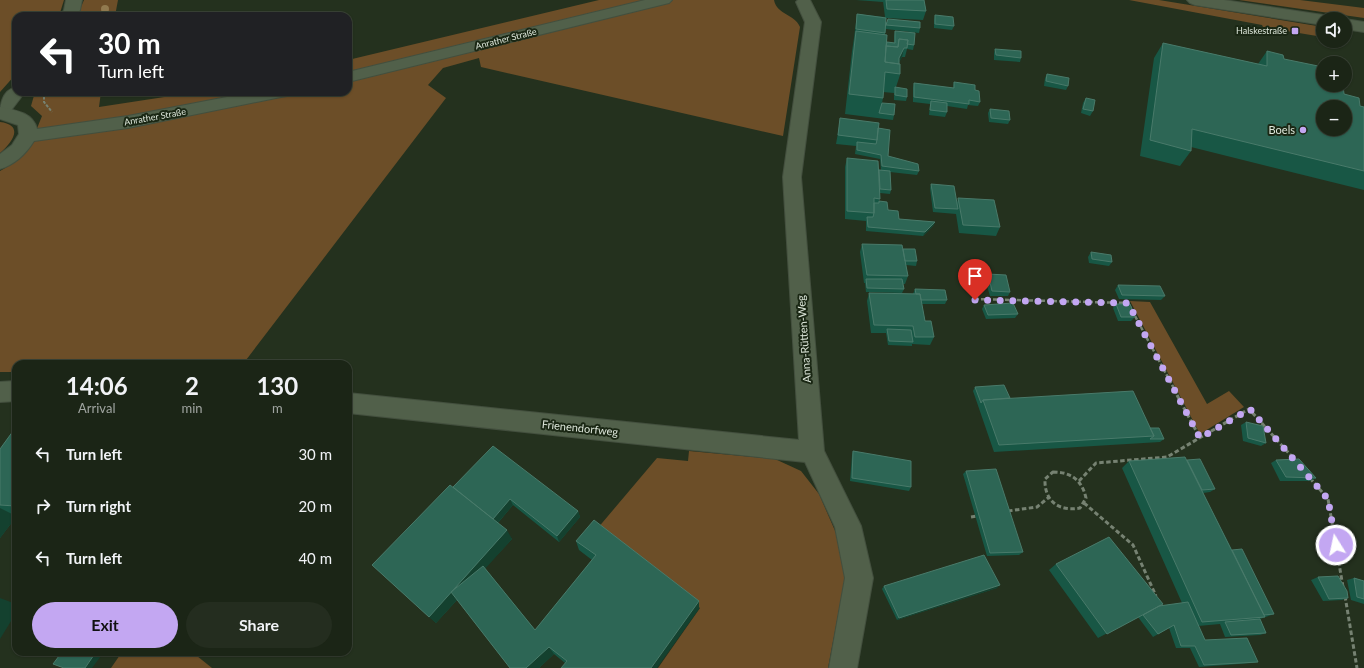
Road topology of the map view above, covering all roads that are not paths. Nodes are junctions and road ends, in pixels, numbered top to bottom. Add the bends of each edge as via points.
1 (74, 0) edge
2 (664, 0) edge
3 (1195, 0) edge
4 (804, 2) dead end
5 (71, 12) edge
6 (1316, 19) edge
7 (1352, 25) edge
8 (1364, 27) edge
9 (352, 76) edge
10 (14, 96) edge
11 (261, 96) edge
12 (0, 113) edge
13 (28, 136) junction
14 (0, 163) edge
15 (12, 391) edge
16 (0, 392) edge
17 (352, 403) edge
18 (812, 452) junction
19 (843, 668) edge

1 - 5 street
2 - 9 street, Anrather Straße
3 - 6 street
4 - 18 street, Anna-Rütten-Weg via 813,22 792,176
7 - 8 street
10 - 12 street
11 - 13 street, Anrather Straße via 128,122
12 - 13 street via 24,119 29,127
13 - 14 street via 22,147
15 - 16 street
17 - 18 street, Frienendorfweg
18 - 19 street, Anna-Rütten-Weg via 848,526 859,578

